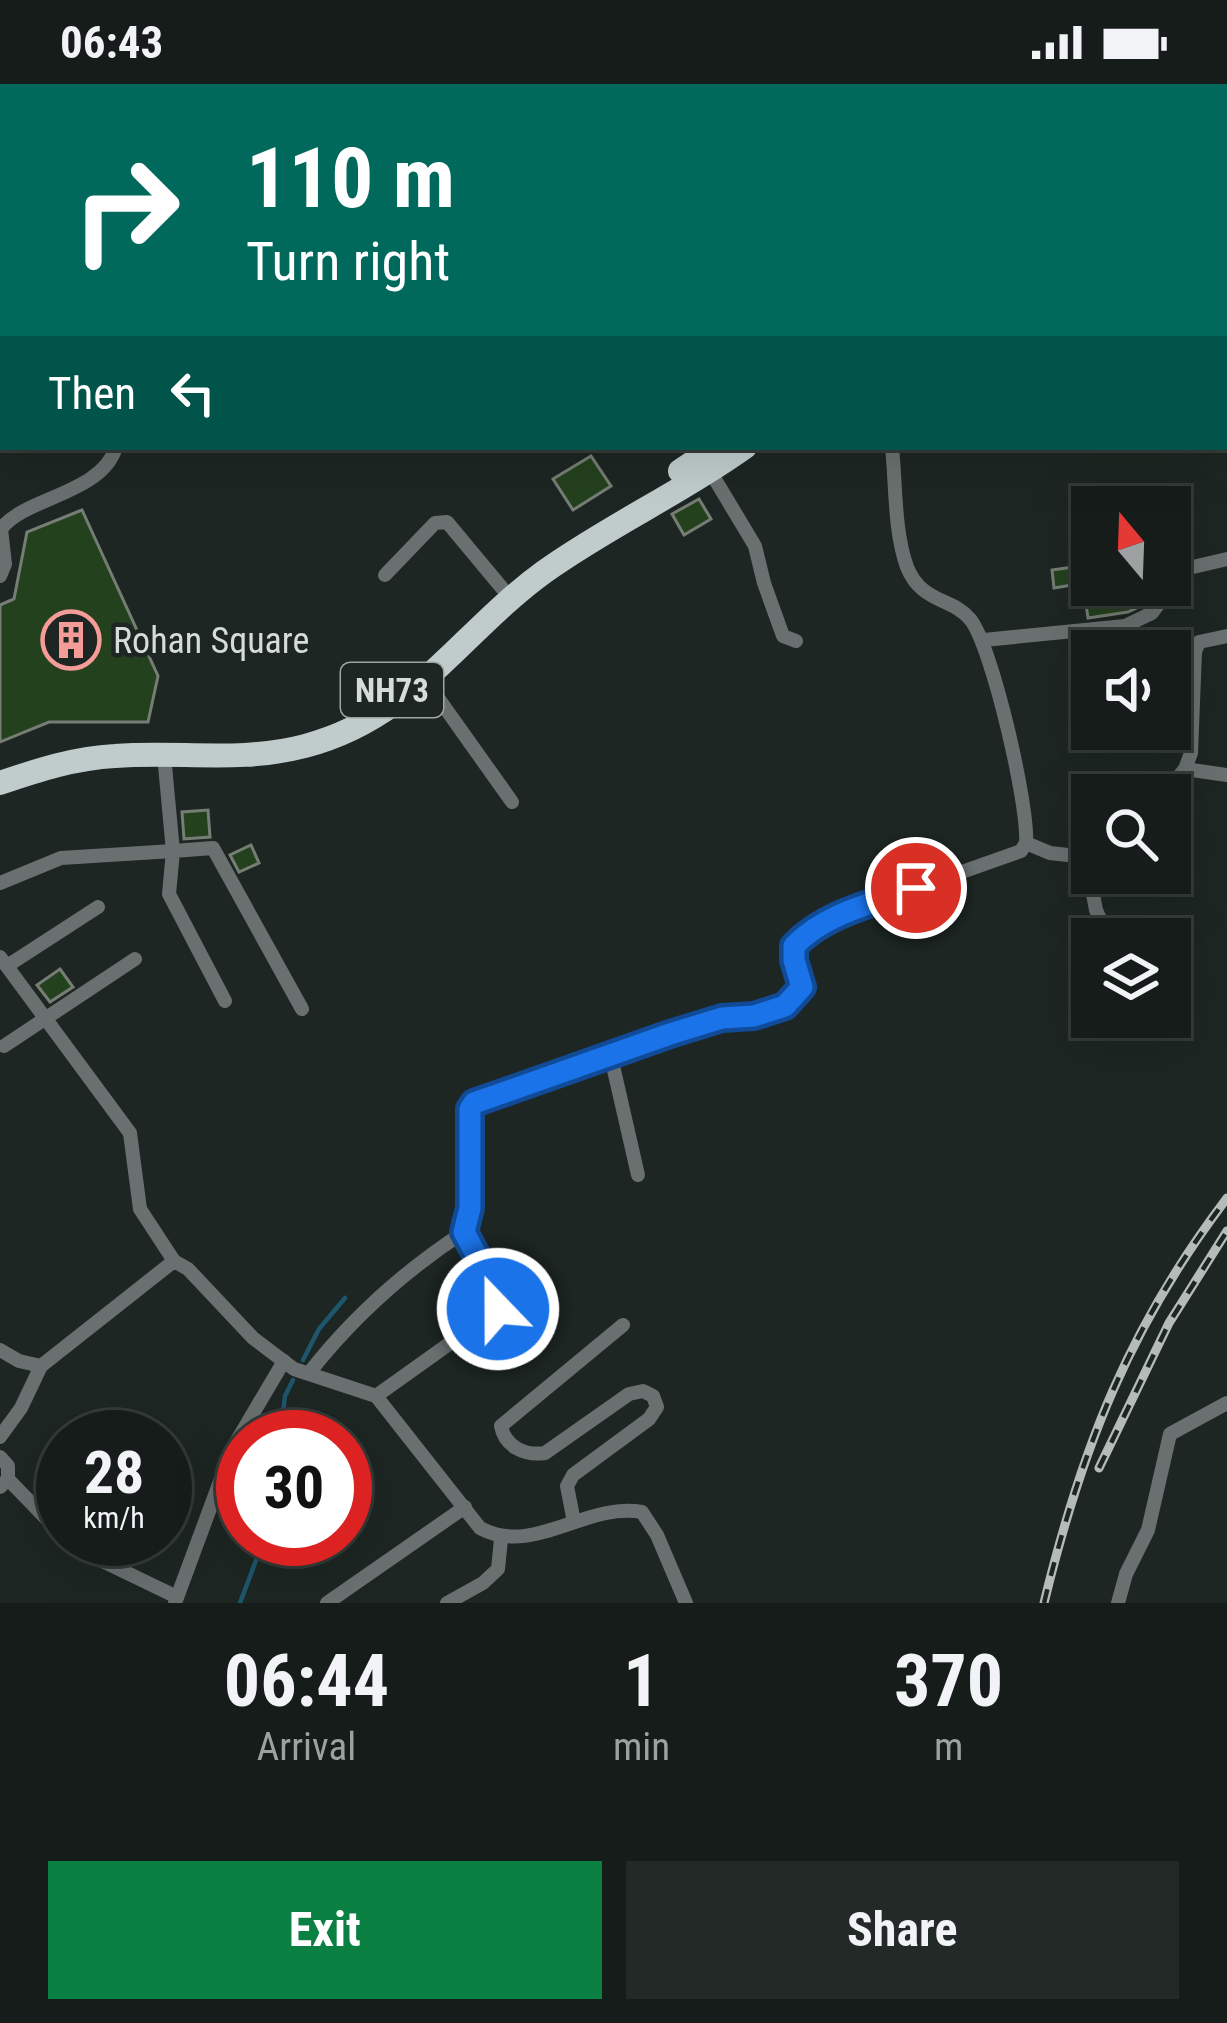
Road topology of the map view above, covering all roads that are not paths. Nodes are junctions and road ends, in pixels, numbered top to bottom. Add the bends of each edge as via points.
1 (114, 450) edge
2 (892, 450) edge
3 (713, 459) edge
4 (0, 528) edge
5 (1227, 559) edge
6 (385, 575) dead end
7 (0, 576) edge
8 (502, 588) junction
9 (1227, 636) edge
10 (984, 640) junction
11 (796, 641) dead end
12 (426, 681) junction
13 (164, 755) junction
14 (0, 768) edge
15 (1185, 769) junction
16 (1181, 774) edge
17 (1227, 775) edge
18 (0, 783) edge
19 (512, 802) dead end
20 (1026, 843) junction
21 (173, 851) junction
22 (1071, 852) edge
23 (0, 883) edge
24 (98, 907) dead end
25 (136, 959) dead end
26 (3, 962) edge
27 (225, 1001) dead end
28 (302, 1009) dead end
29 (45, 1018) junction
30 (4, 1046) dead end
31 (611, 1057) junction
32 (638, 1175) dead end
33 (464, 1232) junction
34 (174, 1261) junction
35 (623, 1324) dead end
36 (0, 1350) edge
37 (284, 1361) junction
38 (41, 1366) junction
39 (309, 1373) junction
40 (376, 1396) junction
41 (1227, 1403) edge
42 (0, 1437) edge
43 (0, 1457) edge
44 (4, 1483) edge
45 (465, 1507) junction
46 (36, 1512) edge
47 (574, 1522) junction
48 (501, 1539) junction
49 (111, 1566) edge
50 (176, 1600) edge
51 (327, 1603) edge
52 (447, 1603) edge
53 (686, 1603) edge
54 (1118, 1603) edge

1 - 4 street via 84,482
2 - 10 street via 908,569 936,601 968,615
3 - 8 highway, NH73 via 563,538
3 - 11 street via 755,546 783,636
3 - 12 highway, NH73 via 541,574
4 - 7 street
5 - 10 street via 1184,568 1152,613 1125,626
6 - 8 street via 435,524 447,522
8 - 14 highway, NH73 via 389,693 337,722 244,743 115,741
9 - 15 street via 1199,642 1195,652
10 - 20 street
12 - 13 highway, NH73 via 342,735 302,747 245,757
12 - 19 street
13 - 18 highway, NH73 via 81,759
13 - 21 street
15 - 16 street
15 - 17 street
20 - 22 street
20 - 31 street via 829,919 794,946 802,987 785,1006 722,1018
21 - 23 street via 62,858
21 - 27 street via 169,894
21 - 28 street via 213,848
24 - 26 street
25 - 29 street
26 - 29 street
29 - 30 street
29 - 34 street via 130,1133 140,1210
31 - 32 street
31 - 33 street via 474,1103
33 - 39 street via 372,1303
33 - 40 street via 498,1309
34 - 37 street
34 - 38 street
35 - 47 street via 501,1426 519,1450 545,1453 629,1394 653,1396 649,1419 573,1474 567,1486
36 - 38 street
37 - 39 street
37 - 50 street via 232,1449
38 - 42 street
39 - 40 street
40 - 45 street
41 - 54 street via 1170,1434 1148,1530
43 - 44 street via 8,1466
44 - 46 street
45 - 48 street
45 - 51 street
47 - 48 street
47 - 53 street via 620,1508 642,1512
48 - 52 street via 498,1569
49 - 50 street

